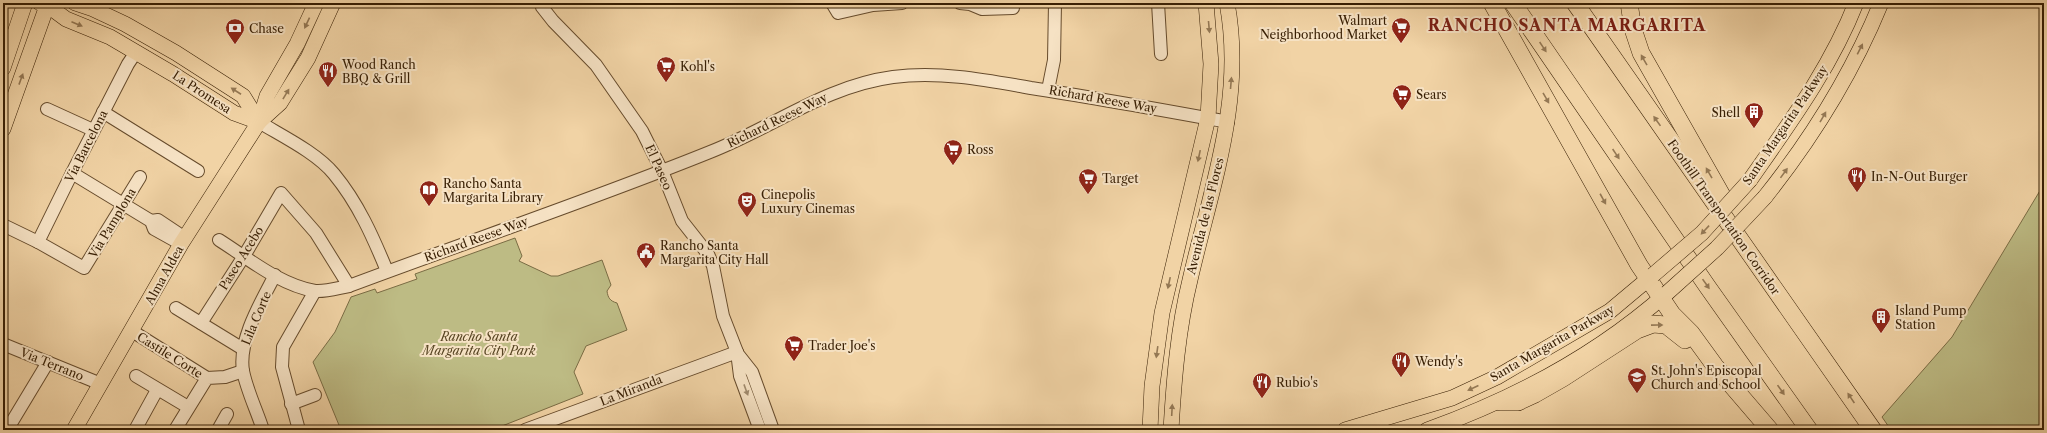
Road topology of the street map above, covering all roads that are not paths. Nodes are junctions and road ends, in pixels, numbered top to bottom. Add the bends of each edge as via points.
1 (25, 3) edge
2 (75, 3) edge
3 (316, 3) edge
4 (333, 3) edge
5 (541, 3) edge
6 (832, 3) edge
7 (902, 3) edge
8 (967, 3) edge
9 (1054, 3) edge
10 (1158, 3) edge
11 (1206, 3) edge
12 (1226, 3) edge
13 (1492, 3) edge
14 (1513, 3) edge
15 (1575, 3) edge
16 (1629, 3) edge
17 (1856, 3) edge
18 (1881, 3) edge
19 (49, 4) edge
20 (873, 4) edge
21 (1013, 8) dead end
22 (110, 37) junction
23 (136, 52) junction
24 (176, 53) junction
25 (1161, 54) dead end
26 (3, 68) edge
27 (1048, 90) junction
28 (47, 109) dead end
29 (103, 112) junction
30 (1208, 118) junction
31 (259, 122) junction
32 (1228, 122) junction
33 (3, 129) edge
34 (93, 130) junction
35 (198, 171) dead end
36 (662, 171) junction
37 (72, 173) junction
38 (140, 177) dead end
39 (123, 205) junction
40 (3, 225) edge
41 (219, 240) dead end
42 (183, 241) junction
43 (38, 242) junction
44 (244, 256) junction
45 (387, 271) junction
46 (275, 275) junction
47 (1651, 277) junction
48 (349, 286) junction
49 (315, 290) junction
50 (1664, 295) junction
51 (176, 308) dead end
52 (201, 322) junction
53 (132, 331) junction
54 (1809, 336) junction
55 (3, 344) edge
56 (243, 349) junction
57 (737, 352) junction
58 (48, 362) junction
59 (1715, 366) junction
60 (243, 371) junction
61 (136, 376) dead end
62 (207, 378) junction
63 (101, 384) junction
64 (158, 390) junction
65 (315, 395) dead end
66 (1500, 402) junction
67 (291, 404) junction
68 (188, 408) junction
69 (227, 414) dead end
70 (7, 430) edge
71 (74, 430) edge
72 (135, 430) edge
73 (175, 430) edge
74 (218, 430) edge
75 (263, 430) edge
76 (299, 430) edge
77 (526, 430) edge
78 (760, 430) edge
79 (773, 430) edge
80 (1150, 430) edge
81 (1171, 430) edge
82 (1345, 430) edge
83 (1427, 430) edge
84 (1770, 430) edge
85 (1810, 430) edge
86 (1873, 430) edge

1 - 26 main road
2 - 24 main road, La Promesa via 113,18
3 -> 31 main road, Alma Aldea via 297,44 267,96
31 -> 4 main road, Alma Aldea via 280,103 308,58
5 - 36 street, El Paseo via 553,21 596,65 642,131
6 - 20 street via 838,13
7 - 20 street
8 - 21 street via 982,9
9 - 27 street via 1054,60
10 - 25 street
11 -> 30 main road, Avenida de las Flores via 1211,64
32 -> 12 main road, Avenida de las Flores via 1233,64
13 -> 47 highway
14 -> 85 highway via 1707,286
54 -> 15 highway, Foothill Transportation Corridor via 1792,316
54 -> 16 highway via 1808,327 1737,221 1641,53 1632,29
17 -> 47 main road, Santa Margarita Parkway, bridge via 1811,90 1750,180 1702,233
50 -> 18 main road, Santa Margarita Parkway, bridge via 1717,248 1764,198 1820,122 1871,28
19 -> 22 main road, La Promesa via 66,19
33 -> 19 main road
22 - 23 main road, La Promesa
22 - 24 main road via 127,39 166,56
23 - 29 street, Via Barcelona
23 - 31 main road, La Promesa via 234,113
31 -> 24 main road, La Promesa via 243,96
27 - 30 street, Richard Reese Way
27 - 36 street, Richard Reese Way via 964,77 925,74 892,77 814,100 733,143
28 - 34 street
29 - 34 street, Via Barcelona
29 - 35 street
30 - 32 street, Richard Reese Way
30 -> 80 main road, Avenida de las Flores via 1162,313 1152,386
31 - 42 main road, Alma Aldea
31 - 45 street via 304,149 334,174 370,231
81 -> 32 main road, Avenida de las Flores via 1182,315
34 - 37 street, Via Barcelona
36 - 45 street, Richard Reese Way
36 - 57 street, El Paseo via 682,221 701,243 710,260 723,316
37 - 39 street
37 - 43 street, Via Barcelona
38 - 39 street, Via Pamplona
39 - 42 street via 151,221 154,229
39 - 43 street, Via Pamplona via 84,268
40 - 43 street
41 - 44 street, Richard Reese Way
42 - 53 main road, Alma Aldea
44 - 46 street, Richard Reese Way
44 - 48 street, Paseo Acebo via 280,193 316,233
44 - 52 street, Paseo Acebo
45 - 48 street, Richard Reese Way
46 - 49 street, Richard Reese Way via 291,284
46 - 56 street, Lila Corte via 255,315
47 - 50 highway
47 -> 82 main road, Santa Margarita Parkway via 1610,312 1497,377 1452,398
48 - 49 street, Richard Reese Way via 333,290
49 - 67 street via 283,347 282,367
50 - 59 highway via 1672,314 1691,333
50 - 66 main road, Santa Margarita Parkway via 1608,338 1563,368
51 - 52 street
52 - 56 street
53 - 62 street, Castile Corte
53 - 63 main road, Alma Aldea
86 -> 54 highway, Foothill Transportation Corridor
55 - 58 street, Via Terrano
56 - 60 street, Lila Corte
57 - 77 street, La Miranda
57 -> 78 street, El Paseo via 740,376
57 - 79 street, El Paseo via 752,372
58 - 63 street, Via Terrano
58 - 70 street
66 -> 59 highway via 1518,402 1535,394 1637,330 1653,324 1666,325
59 - 84 highway
60 - 62 street via 225,377
60 - 75 street, Lila Corte
61 - 64 street
62 - 68 street
63 - 71 main road, Alma Aldea
64 - 68 street
64 - 72 street
65 - 67 street
66 - 83 main road, Santa Margarita Parkway
67 - 76 street
68 - 73 street
69 - 74 street

